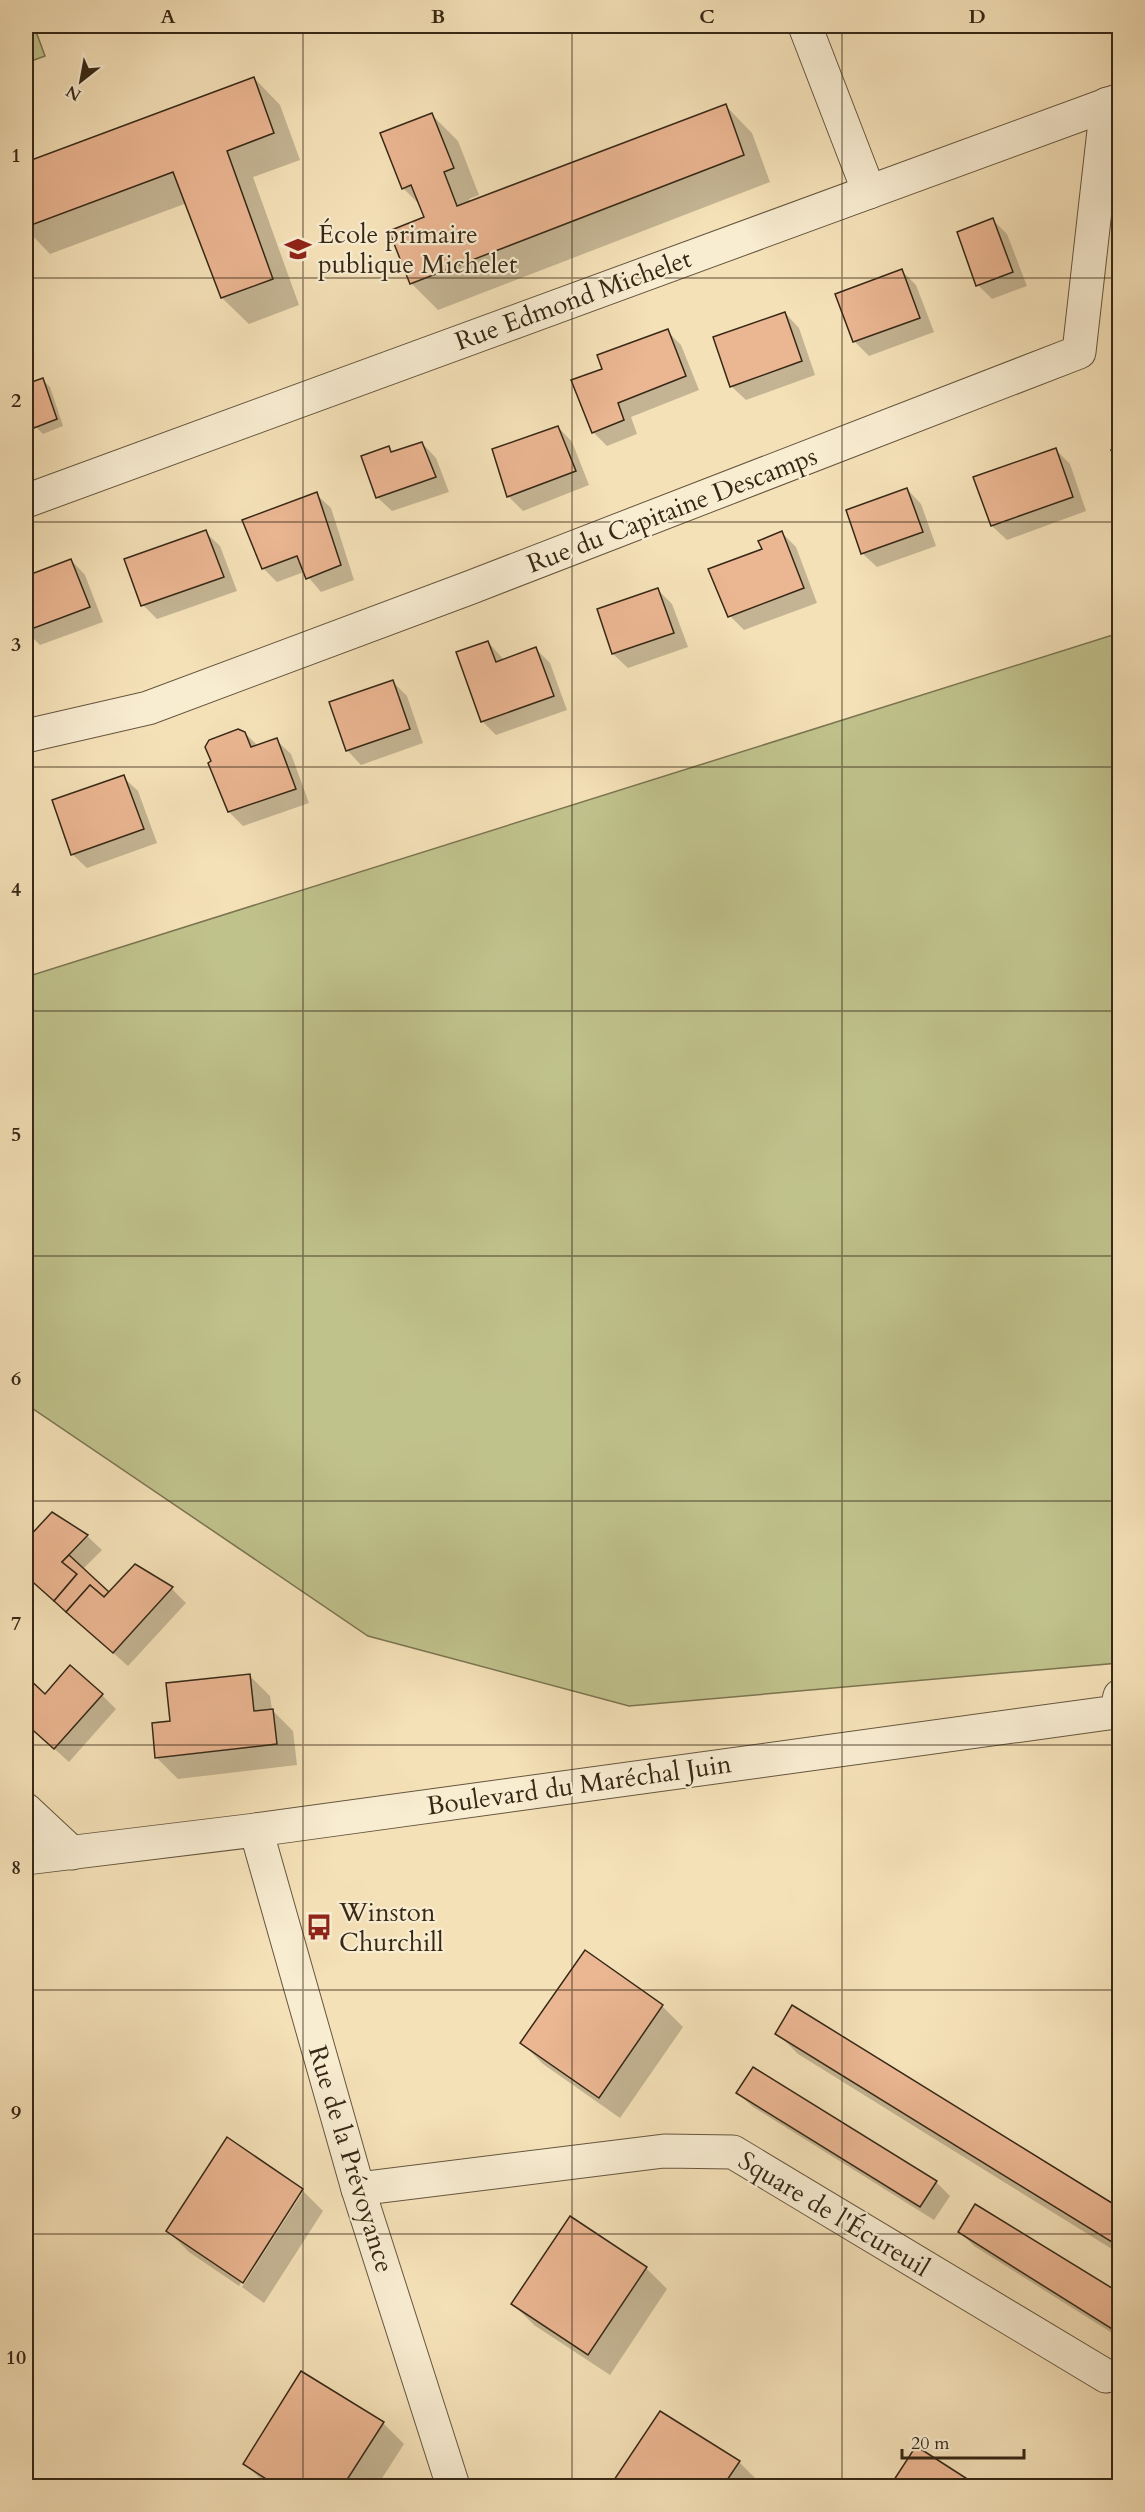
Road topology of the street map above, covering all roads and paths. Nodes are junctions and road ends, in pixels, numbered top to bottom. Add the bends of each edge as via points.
1 (805, 26) edge
2 (1113, 102) edge
3 (869, 192) junction
4 (26, 501) edge
5 (26, 736) edge
6 (1118, 1706) edge
7 (26, 1810) edge
8 (256, 1830) junction
9 (72, 1853) junction
10 (26, 1858) edge
11 (358, 2189) junction
12 (1106, 2376) dead end
13 (453, 2487) edge

1 - 3 street
2 - 3 street, Rue Edmond Michelet
2 - 5 street, Rue du Capitaine Descamps via 1079,352 148,708
3 - 4 street, Rue Edmond Michelet
6 - 8 street, Boulevard du Maréchal Juin
7 - 9 street
8 - 9 street, Boulevard du Maréchal Juin
8 - 11 street, Rue de la Prévoyance
9 - 10 street, Boulevard du Maréchal Juin
11 - 12 street, Square de l'Écureuil via 664,2151 733,2152
11 - 13 street, Rue de la Prévoyance

